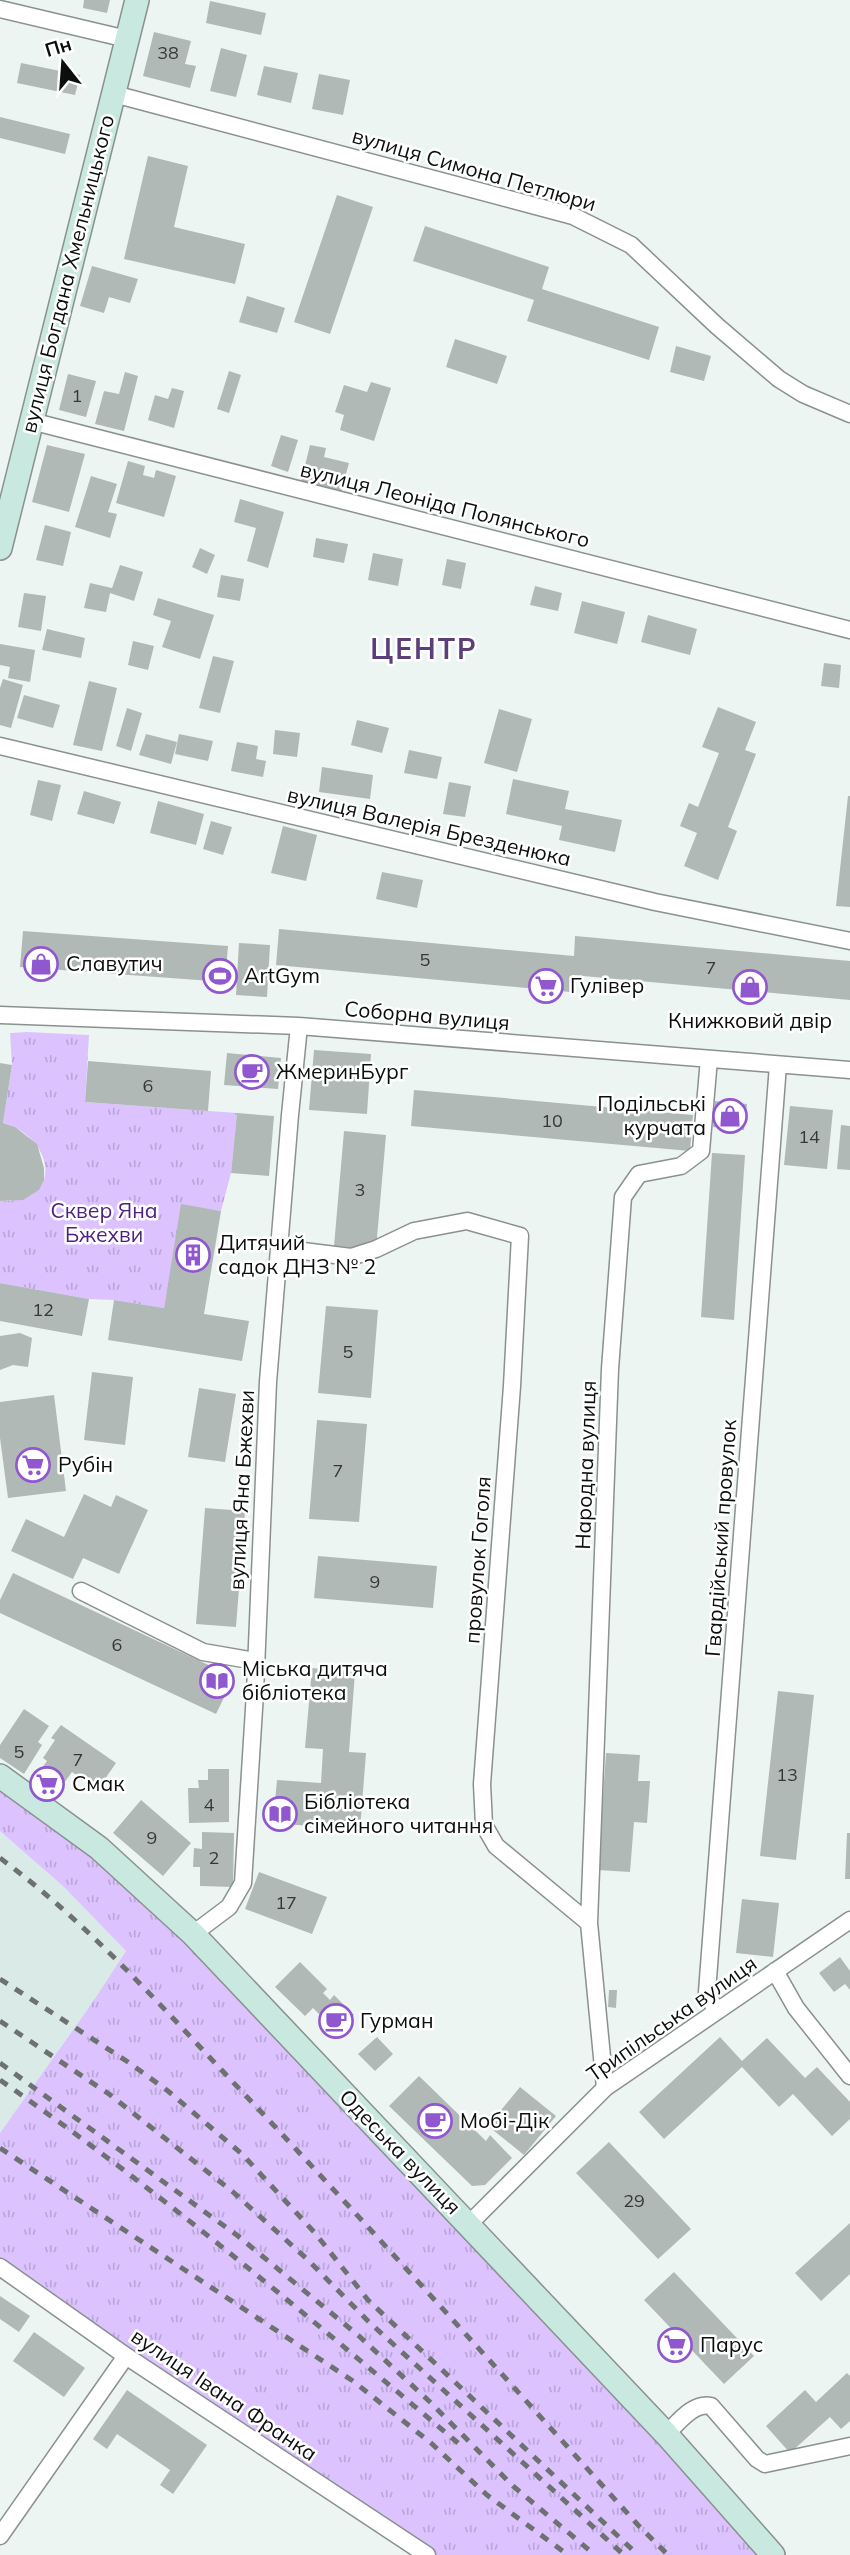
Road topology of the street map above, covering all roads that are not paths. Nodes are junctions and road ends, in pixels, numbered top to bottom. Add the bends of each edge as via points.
1 (137, 0) edge
2 (0, 9) edge
3 (127, 39) junction
4 (114, 94) junction
5 (850, 414) edge
6 (30, 421) junction
7 (0, 548) edge
8 (850, 630) edge
9 (0, 746) edge
10 (850, 941) edge
11 (0, 1015) edge
12 (299, 1026) junction
13 (709, 1059) junction
14 (778, 1065) junction
15 (850, 1070) edge
16 (279, 1248) junction
17 (81, 1591) dead end
18 (255, 1661) junction
19 (0, 1776) edge
20 (850, 1920) edge
21 (589, 1923) junction
22 (193, 1934) junction
23 (775, 1971) junction
24 (716, 2011) junction
25 (850, 2076) edge
26 (605, 2088) junction
27 (469, 2224) junction
28 (0, 2267) edge
29 (126, 2356) junction
30 (666, 2434) junction
31 (850, 2446) edge
32 (0, 2536) edge
33 (427, 2555) edge
34 (773, 2555) edge

1 - 3 main road, вулиця Богдана Хмельницького
2 - 3 street
3 - 4 main road, вулиця Богдана Хмельницького
4 - 5 street, вулиця Симона Петлюри via 573,216 638,251 779,379
4 - 6 main road, вулиця Богдана Хмельницького
6 - 7 main road, вулиця Богдана Хмельницького
6 - 8 street, вулиця Леоніда Полянського
9 - 10 street, вулиця Валерія Брезденюка via 603,890
11 - 12 street, Соборна вулиця
12 - 13 street, Соборна вулиця
12 - 16 street, вулиця Яна Бжехви
13 - 14 street, Соборна вулиця
13 - 21 street, Народна вулиця via 701,1151 681,1166 639,1174 623,1198 610,1368
14 - 15 street, Соборна вулиця
14 - 24 street, Гвардійський провулок via 707,1992
16 - 18 street, вулиця Яна Бжехви
16 - 21 street, провулок Гоголя via 351,1256 414,1231 467,1221 520,1236 482,1784 484,1825 496,1846
17 - 18 street via 203,1652
18 - 22 street, вулиця Яна Бжехви via 243,1883 229,1908
19 - 22 main road, Одеська вулиця via 99,1848
20 - 23 street, Трипільська вулиця
21 - 26 street
22 - 27 main road, Одеська вулиця
23 - 24 street, Трипільська вулиця
23 - 25 street via 796,2008
24 - 26 street, Трипільська вулиця
26 - 27 street, Трипільська вулиця
27 - 30 main road, Одеська вулиця
28 - 29 street, вулиця Івана Франка
29 - 32 street
29 - 33 street, вулиця Івана Франка
30 - 31 street via 704,2404 765,2464
30 - 34 main road, Одеська вулиця

